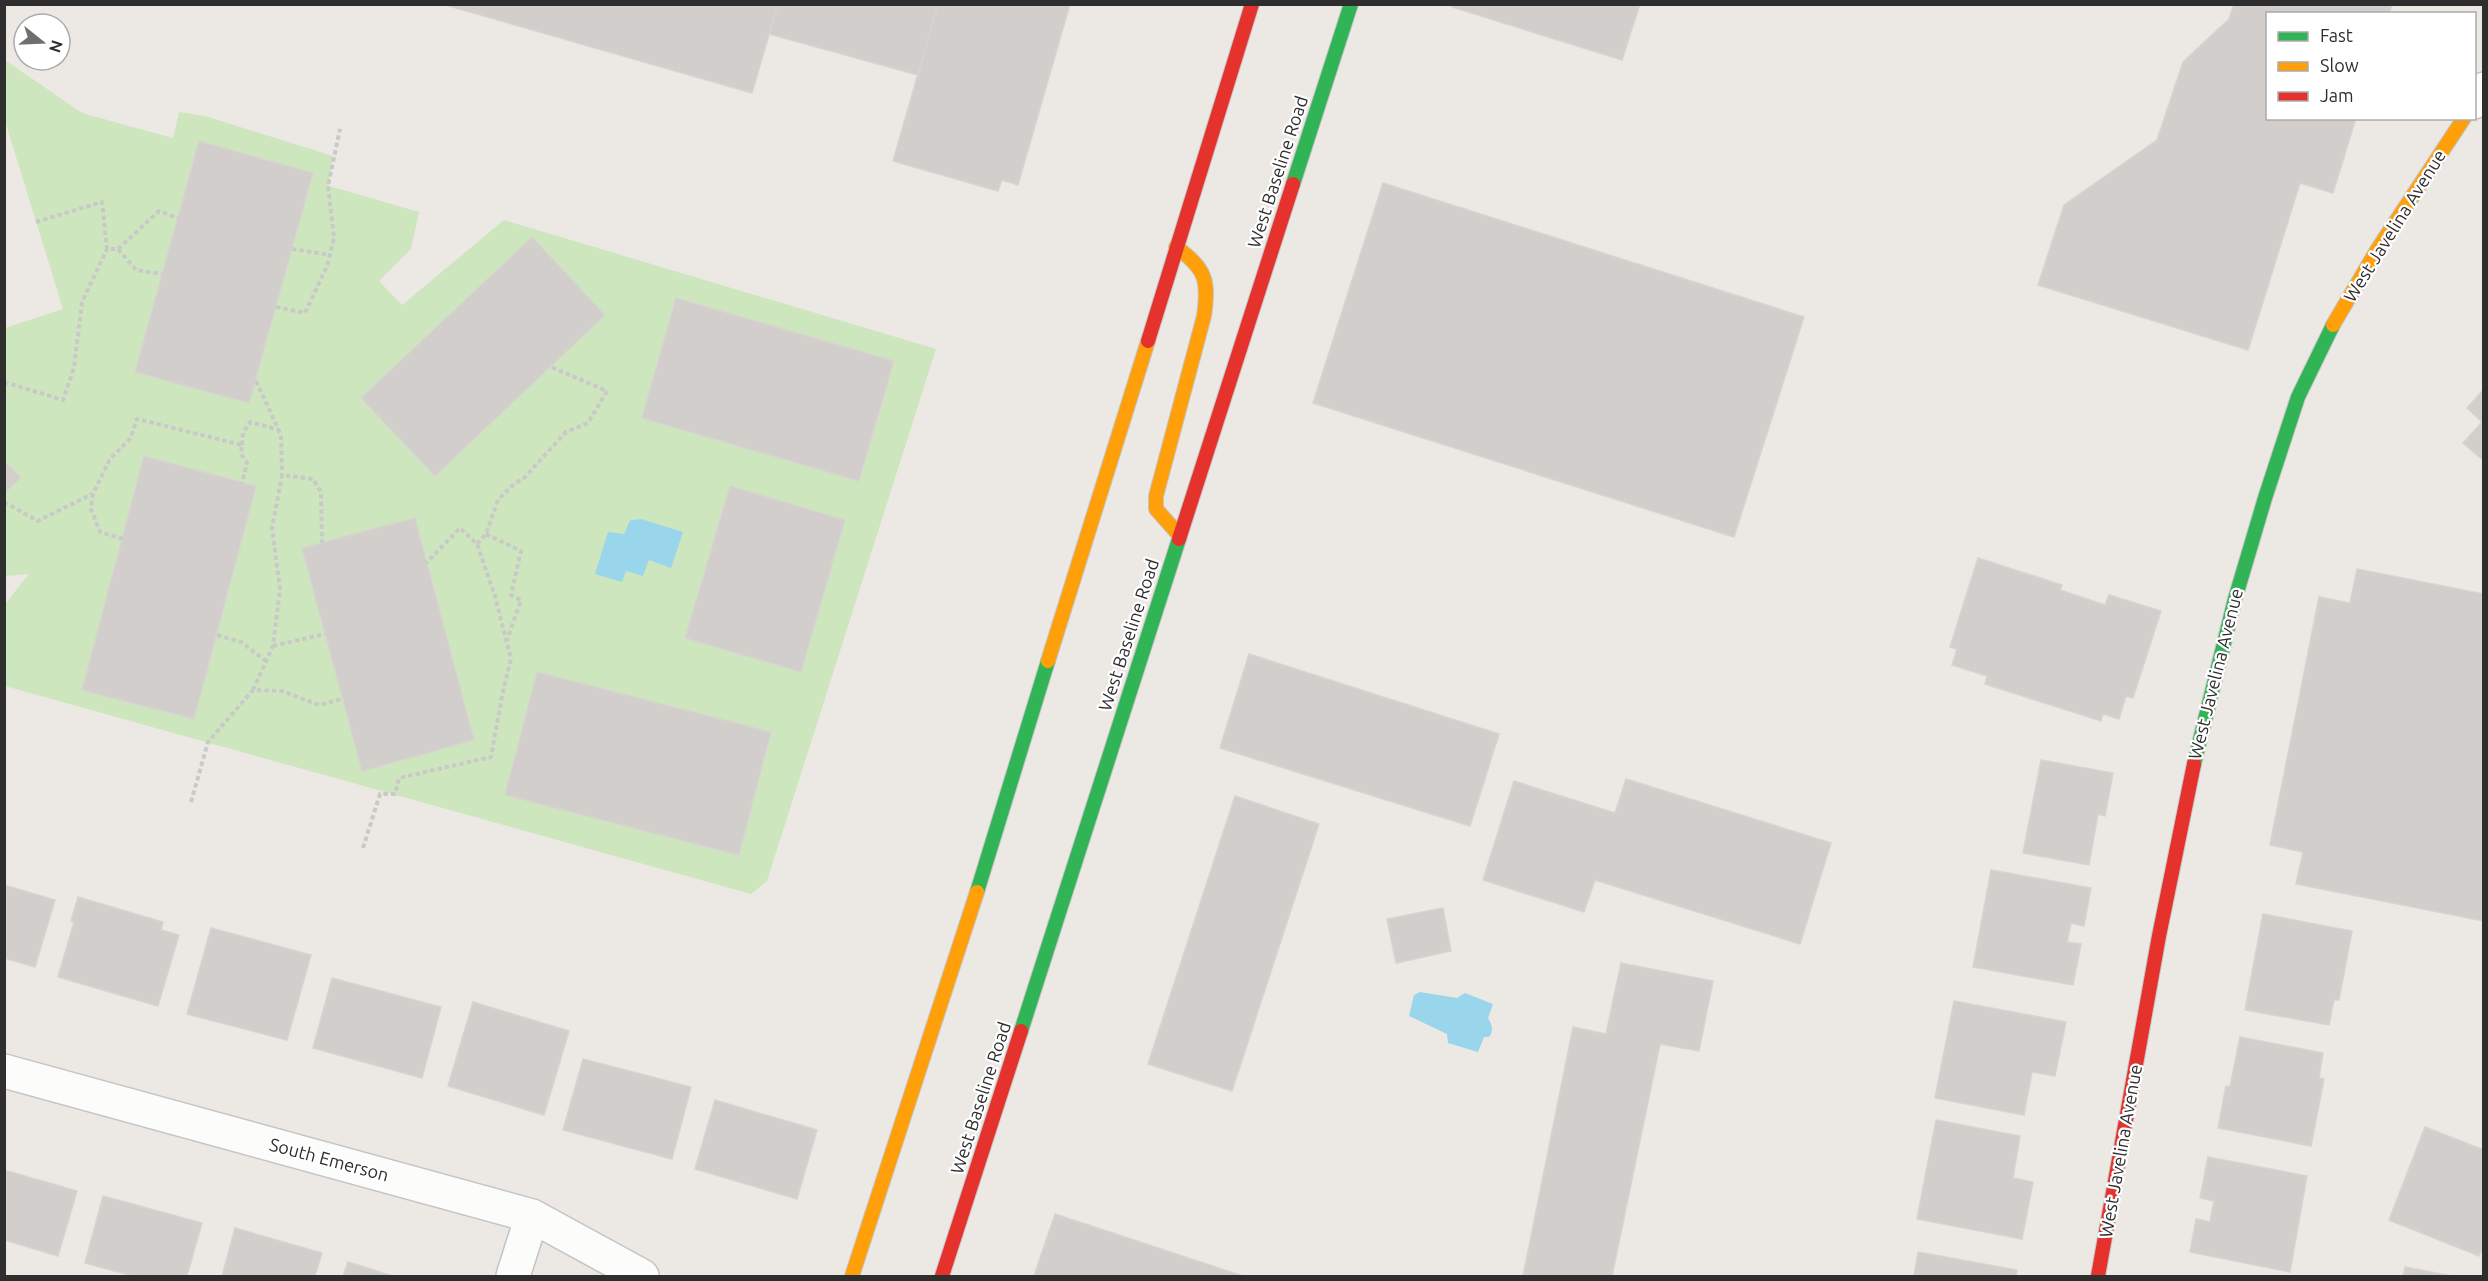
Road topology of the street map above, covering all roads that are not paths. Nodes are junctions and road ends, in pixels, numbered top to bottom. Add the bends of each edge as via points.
1 (1252, 4) edge
2 (1351, 4) edge
3 (2463, 120) edge
4 (1176, 247) junction
5 (1180, 536) junction
6 (4, 1071) edge
7 (532, 1216) junction
8 (513, 1276) edge
9 (642, 1276) edge
10 (852, 1276) edge
11 (942, 1276) edge
12 (2098, 1276) edge

1 - 4 main road
2 - 5 main road, West Baseline Road
3 - 12 main road, West Javelina Avenue via 2389,232 2302,388 2250,543 2195,756
4 - 5 main road via 1198,264 1206,275 1208,288 1156,496 1156,509
4 - 10 main road via 940,1010
5 - 11 main road, West Baseline Road
6 - 7 street, South Emerson
7 - 8 street
7 - 9 street, South Emerson

